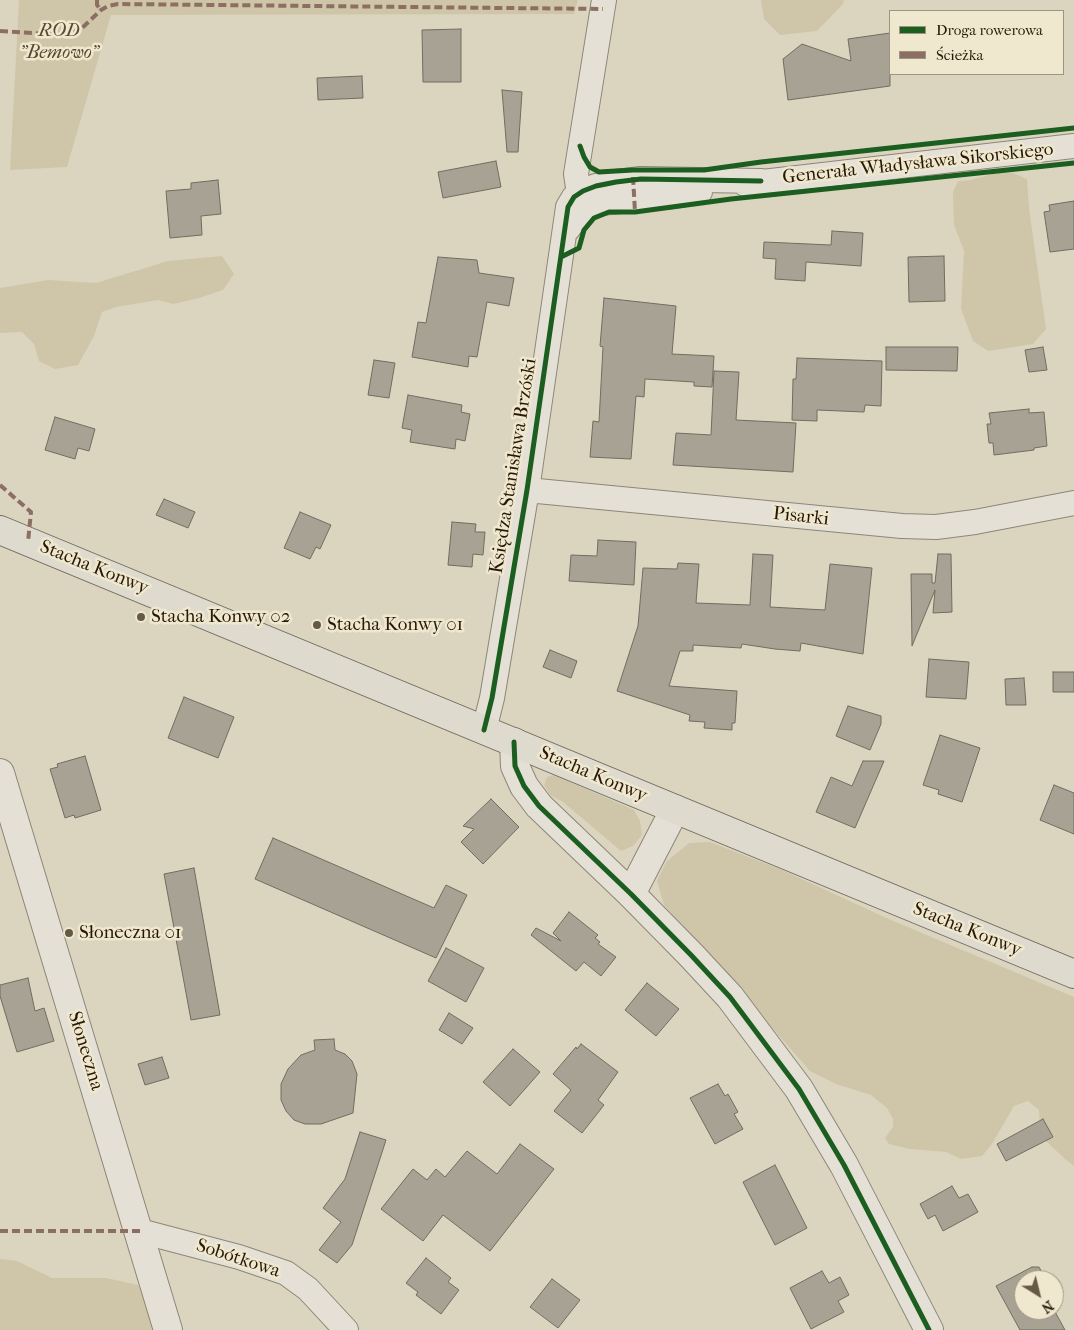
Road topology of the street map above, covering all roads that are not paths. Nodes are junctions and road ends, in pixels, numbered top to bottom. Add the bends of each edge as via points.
1 (604, 0) edge
2 (1074, 146) edge
3 (578, 202) junction
4 (527, 490) junction
5 (1074, 503) edge
6 (0, 530) edge
7 (484, 730) junction
8 (514, 742) junction
9 (0, 773) edge
10 (675, 809) junction
11 (631, 894) junction
12 (1074, 974) edge
13 (140, 1231) junction
14 (168, 1330) edge
15 (346, 1330) edge
16 (930, 1330) edge

1 - 3 street via 576,174
2 - 3 street, Generała Władysława Sikorskiego via 761,181 674,196
3 - 4 street, Księdza Stanisława Brzóski via 579,214 564,235
4 - 5 street, Pisarki via 902,526 975,522
4 - 7 street, Księdza Stanisława Brzóski
6 - 7 main road, Stacha Konwy
7 - 8 main road, Stacha Konwy
8 - 10 main road, Stacha Konwy
8 - 11 street via 515,766 524,786 539,806
9 - 13 street, Słoneczna
10 - 11 street
10 - 12 main road, Stacha Konwy
11 - 16 street via 730,997 799,1089 844,1165
13 - 14 street, Słoneczna
13 - 15 street, Sobótkowa via 239,1256 286,1274 308,1289

